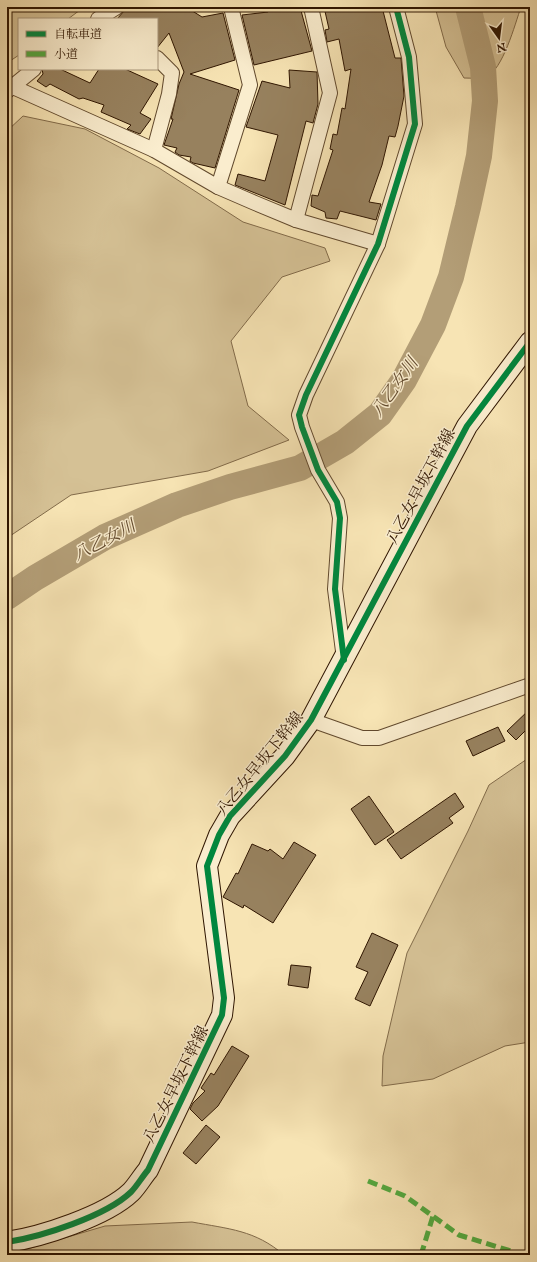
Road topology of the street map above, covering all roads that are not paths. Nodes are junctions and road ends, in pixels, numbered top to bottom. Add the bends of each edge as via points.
1 (117, 7) edge
2 (231, 7) edge
3 (311, 7) edge
4 (396, 7) edge
5 (100, 18) edge
6 (158, 59) edge
7 (33, 70) edge
8 (10, 89) edge
9 (154, 150) junction
10 (218, 187) junction
11 (296, 220) junction
12 (378, 244) junction
13 (530, 342) edge
14 (344, 660) junction
15 (530, 686) edge
16 (312, 720) junction
17 (7, 1242) edge

1 - 5 street
2 - 10 street via 250,85
3 - 11 street via 330,93
4 - 12 street via 409,57 415,124
6 - 9 street via 172,73
7 - 8 street
8 - 9 street
9 - 10 street
10 - 11 street
11 - 12 street
12 - 14 street via 306,395 299,415 318,470 337,502 340,518 335,588
13 - 14 street, 八乙女早坂下幹線 via 467,426
14 - 16 street, 八乙女早坂下幹線
15 - 16 street via 379,738 362,738
16 - 17 street, 八乙女早坂下幹線 via 285,756 230,816 213,850 208,866 224,998 222,1015 148,1170 131,1192 111,1206 41,1235

